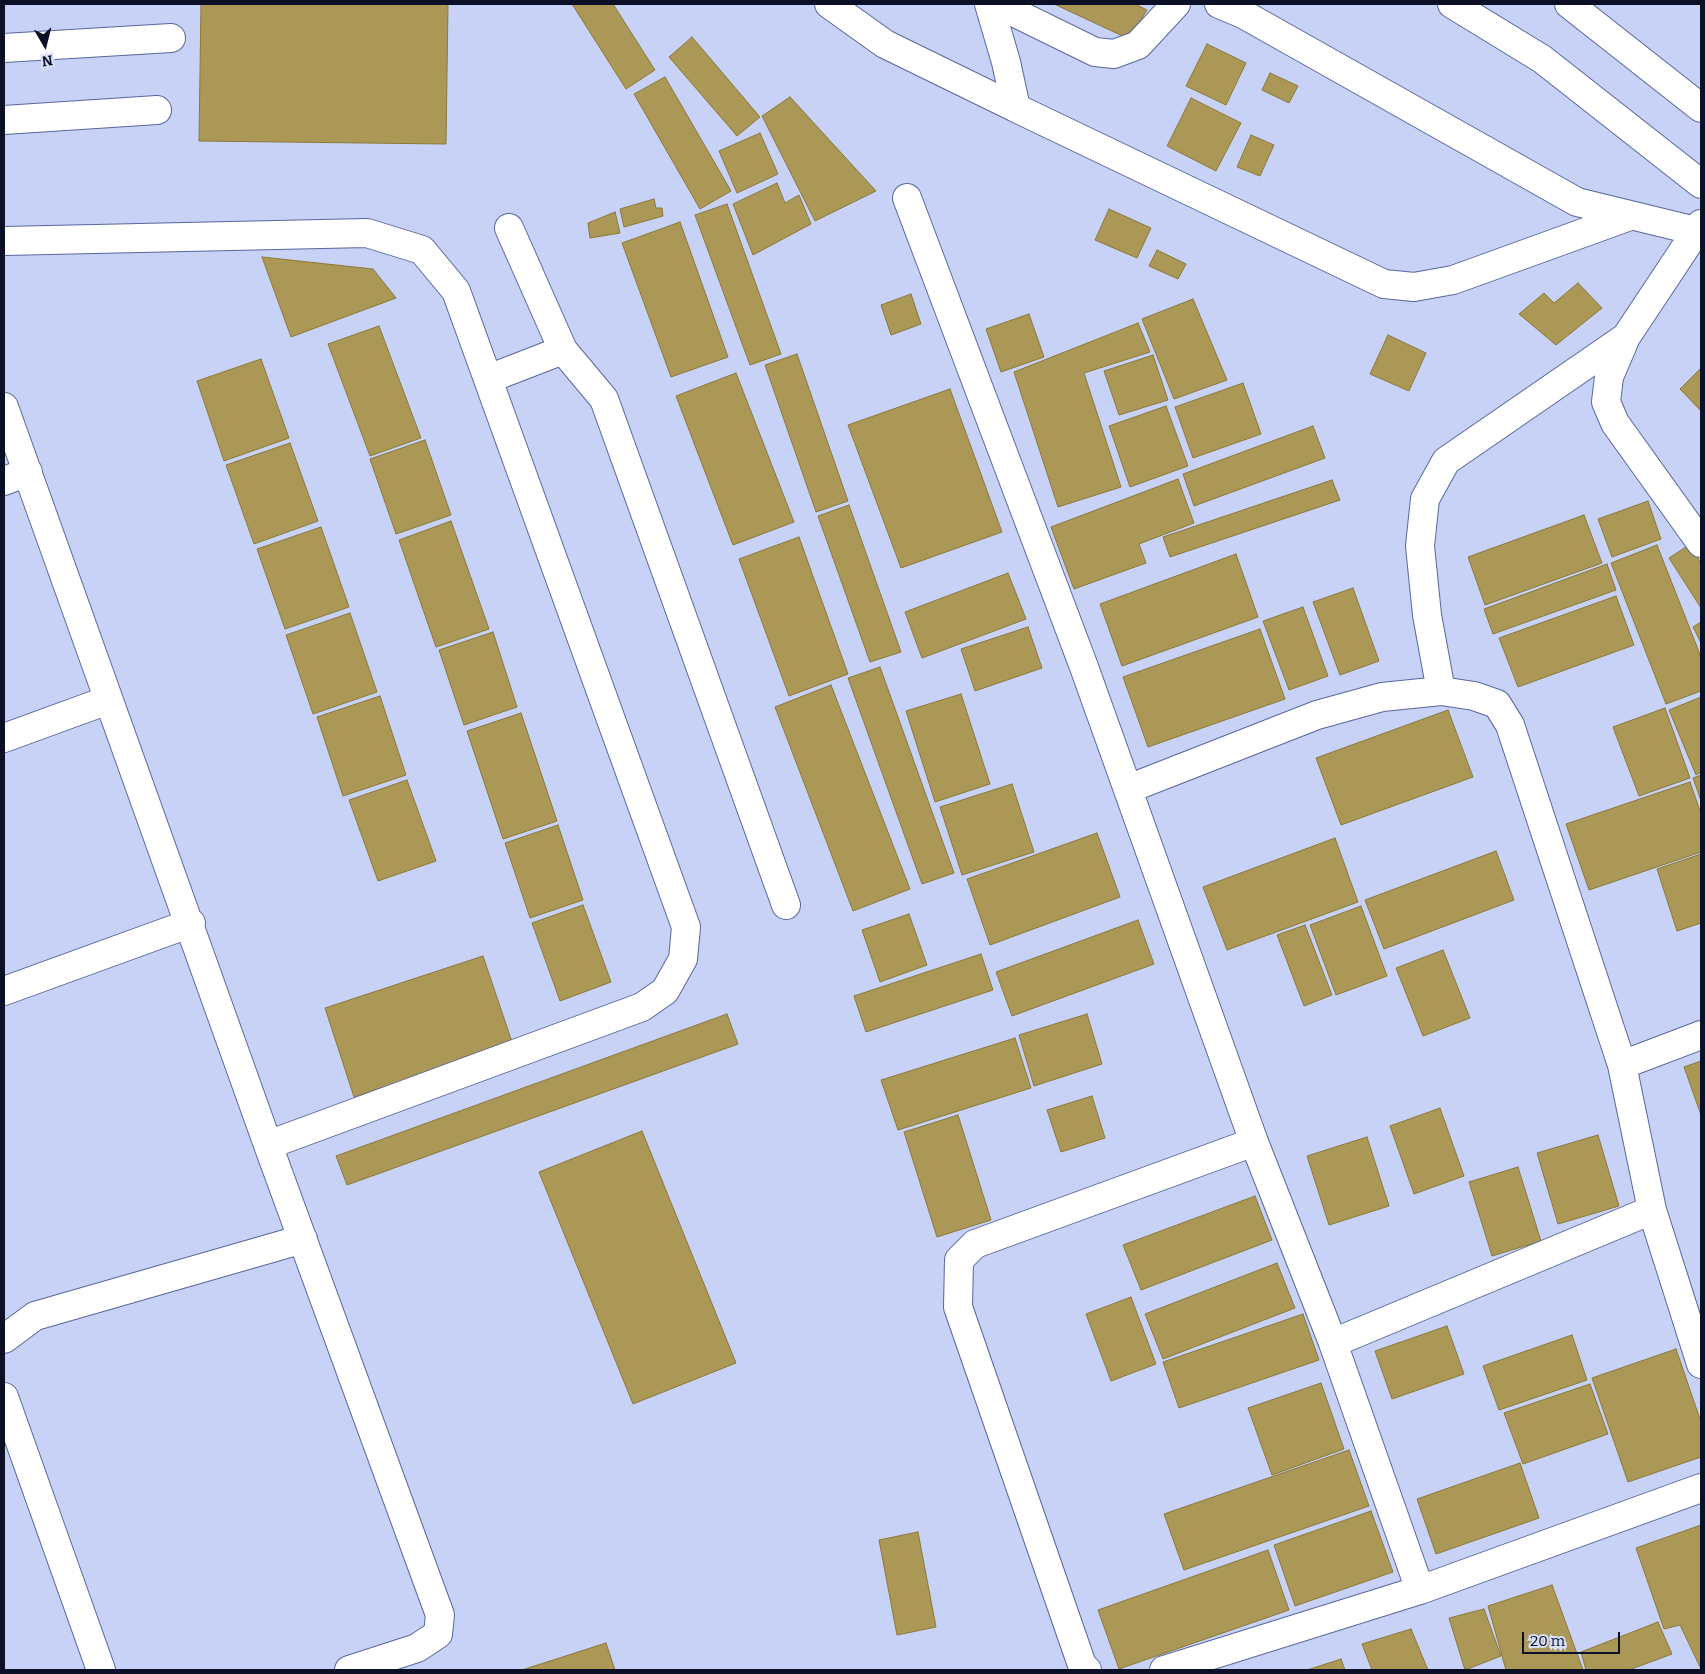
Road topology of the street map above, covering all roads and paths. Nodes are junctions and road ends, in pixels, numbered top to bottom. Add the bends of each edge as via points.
1 (829, 4) edge
2 (989, 4) edge
3 (997, 4) edge
4 (1176, 4) edge
5 (1219, 4) edge
6 (1452, 4) edge
7 (1569, 4) edge
8 (171, 38) dead end
9 (4, 48) edge
10 (1016, 108) junction
11 (1701, 108) edge
12 (157, 110) dead end
13 (4, 120) edge
14 (1701, 184) edge
15 (907, 198) dead end
16 (1630, 216) junction
17 (509, 228) dead end
18 (1699, 228) edge
19 (4, 241) edge
20 (1626, 337) junction
21 (563, 350) junction
22 (488, 379) junction
23 (4, 407) edge
24 (16, 477) edge
25 (1701, 543) edge
26 (1441, 691) junction
27 (108, 700) junction
28 (4, 738) edge
29 (1128, 788) junction
30 (786, 905) dead end
31 (191, 924) junction
32 (4, 991) edge
33 (1701, 1035) edge
34 (1622, 1065) junction
35 (1254, 1142) junction
36 (268, 1145) junction
37 (1652, 1210) junction
38 (303, 1239) junction
39 (4, 1339) edge
40 (1333, 1343) junction
41 (1701, 1364) edge
42 (4, 1396) edge
43 (1701, 1488) edge
44 (1420, 1590) junction
45 (101, 1670) edge
46 (350, 1670) edge
47 (1087, 1670) edge
48 (1164, 1670) edge

1 - 10 street via 885,44
2 - 10 street
3 - 4 street via 1096,52 1114,54 1138,46
5 - 16 street via 1252,18 1576,202
6 - 14 street via 1542,60
7 - 11 street
8 - 9 street
10 - 16 street via 1384,284 1414,287 1453,280
12 - 13 street
15 - 29 street
16 - 18 street
17 - 21 street
18 - 20 street
19 - 22 street via 367,233 422,250 456,290
20 - 25 street via 1609,377 1606,402 1615,423
20 - 26 street via 1446,461 1424,498 1420,546 1427,615
21 - 22 street
21 - 30 street via 604,399
22 - 36 street via 686,927 683,960 665,991 642,1006
23 - 24 street
24 - 27 street
26 - 29 street via 1382,697 1317,715
26 - 34 street via 1474,696 1497,704 1510,725
27 - 28 street
27 - 31 street
29 - 35 street
31 - 32 street
31 - 36 street
33 - 34 street
34 - 37 street
35 - 40 street
35 - 47 street via 976,1244 959,1260 958,1308 1082,1665
36 - 38 street
37 - 40 street
37 - 41 street
38 - 39 street via 35,1316
38 - 46 street via 440,1615 438,1634 417,1648
40 - 44 street
42 - 45 street
43 - 44 street
44 - 48 street

